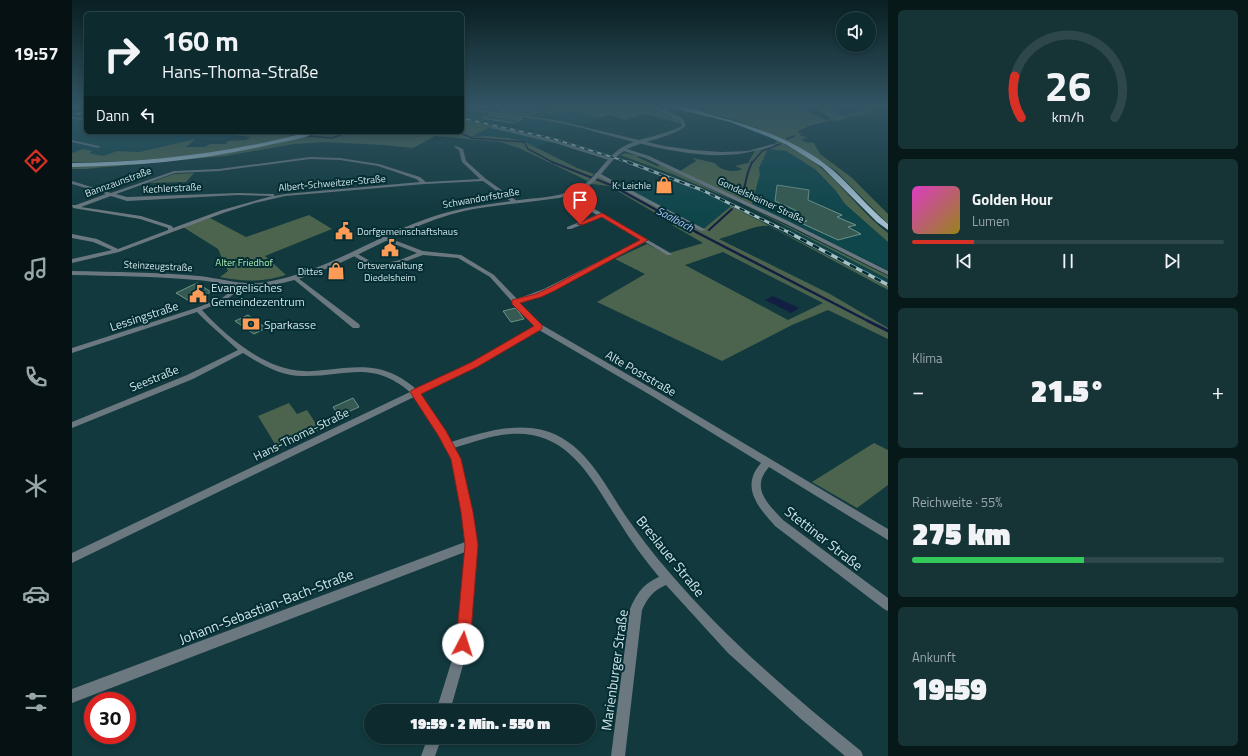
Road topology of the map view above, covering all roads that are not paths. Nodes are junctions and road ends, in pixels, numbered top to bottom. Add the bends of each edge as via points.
1 (78, 142) edge
2 (272, 142) edge
3 (557, 142) edge
4 (639, 142) edge
5 (641, 142) edge
6 (785, 142) edge
7 (773, 145) dead end
8 (98, 147) dead end
9 (456, 147) dead end
10 (623, 150) junction
11 (610, 159) junction
12 (72, 165) edge
13 (596, 175) junction
14 (484, 180) junction
15 (72, 182) edge
16 (425, 183) junction
17 (109, 194) junction
18 (251, 194) junction
19 (565, 194) junction
20 (285, 195) junction
21 (254, 202) junction
22 (515, 202) junction
23 (74, 206) edge
24 (602, 215) junction
25 (569, 228) dead end
26 (888, 228) edge
27 (171, 230) junction
28 (703, 230) dead end
29 (72, 236) edge
30 (386, 239) junction
31 (645, 240) junction
32 (117, 251) junction
33 (422, 253) junction
34 (354, 254) junction
35 (669, 254) dead end
36 (72, 261) edge
37 (72, 273) edge
38 (888, 273) edge
39 (294, 277) junction
40 (242, 285) junction
41 (515, 302) junction
42 (198, 309) junction
43 (356, 326) dead end
44 (539, 327) junction
45 (72, 350) edge
46 (243, 350) junction
47 (415, 392) junction
48 (72, 426) edge
49 (449, 446) junction
50 (767, 463) junction
51 (888, 535) edge
52 (472, 545) junction
53 (72, 558) edge
54 (667, 579) junction
55 (888, 606) edge
56 (72, 696) edge
57 (445, 704) edge
58 (432, 744) edge
59 (428, 756) edge
60 (618, 756) edge
61 (856, 756) edge

1 - 8 street
2 - 12 main road via 185,157
3 - 11 street
4 - 10 street, Schwandorfstraße
5 - 7 street via 715,153 759,149
6 - 26 main road via 826,167
9 - 14 street via 461,149 464,161
10 - 11 street, Schwandorfstraße
10 - 38 street, Gondelsheimer Straße via 647,157
11 - 13 street, Schwandorfstraße
13 - 19 street, Schwandorfstraße via 579,190
13 - 28 street
14 - 16 street, Albert-Schweitzer-Straße
14 - 22 street
15 - 17 street, Kechlerstraße
16 - 17 street, Bannzaunstraße via 418,178 379,165 340,159 310,158 219,170 174,172
16 - 20 street, Albert-Schweitzer-Straße
17 - 18 street, Kechlerstraße via 127,199
17 - 23 street, Bannzaunstraße
18 - 20 street, Kechlerstraße
18 - 21 street
19 - 22 street, Schwandorfstraße
19 - 24 street
20 - 21 street, Albert-Schweitzer-Straße
21 - 27 street, Albert-Schweitzer-Straße via 206,216
22 - 30 street, Schwandorfstraße via 470,208 439,216
23 - 27 street via 153,221 170,227
24 - 25 street
24 - 31 street
27 - 32 street, Albert-Schweitzer-Straße
29 - 32 street via 88,238
30 - 33 street, Alte Poststraße
30 - 34 street, Schwandorfstraße
31 - 35 street
31 - 41 street via 552,289
32 - 36 street, Albert-Schweitzer-Straße
33 - 34 street via 376,267
33 - 41 street, Alte Poststraße via 459,256 492,276
34 - 39 street, Schwandorfstraße
37 - 40 street, Steinzeugstraße via 199,278
39 - 40 street, Schwandorfstraße via 269,283
39 - 43 street
40 - 42 street, Lessingstraße via 224,299
41 - 44 street, Alte Poststraße
42 - 45 street, Lessingstraße
42 - 46 street via 209,322
44 - 47 street, Hans-Thoma-Straße via 473,365
44 - 50 street, Alte Poststraße
46 - 47 street via 268,365 304,374 364,369 382,372
46 - 48 street, Seestraße via 190,376
47 - 49 street
47 - 53 street, Hans-Thoma-Straße
49 - 52 street via 456,459
49 - 54 street, Breslauer Straße via 515,429 543,433 559,441 593,475 651,560
50 - 51 street, Alte Poststraße
50 - 55 street, Stettiner Straße via 757,475 756,484 758,495 766,508 779,522
52 - 56 street, Johann-Sebastian-Bach-Straße
52 - 57 street via 463,644
54 - 60 street, Marienburger Straße via 652,586 636,609
54 - 61 street, Breslauer Straße via 746,662
58 - 59 street

